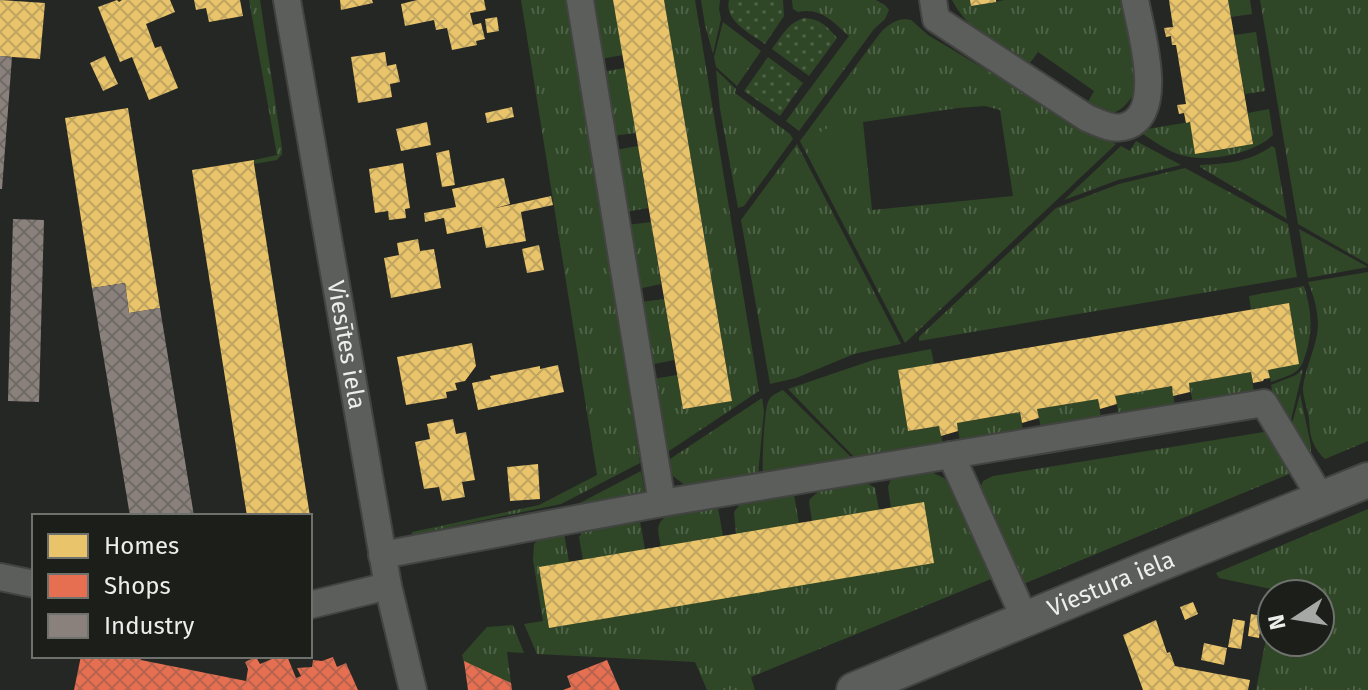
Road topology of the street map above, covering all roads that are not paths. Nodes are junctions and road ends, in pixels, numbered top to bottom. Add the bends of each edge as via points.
1 (287, 0) edge
2 (580, 0) edge
3 (933, 0) edge
4 (1135, 0) edge
5 (951, 455) junction
6 (1368, 480) edge
7 (1321, 498) junction
8 (662, 503) junction
9 (382, 555) junction
10 (0, 577) edge
11 (32, 584) edge
12 (388, 586) junction
13 (312, 605) edge
14 (1025, 619) junction
15 (413, 690) edge
16 (854, 690) edge

1 - 9 street, Viesītes iela
2 - 8 street
3 - 4 street via 936,19 1087,118 1123,127 1136,120 1149,90
5 - 7 street via 1264,403
5 - 8 street
5 - 14 street
6 - 7 street, Viestura iela
7 - 14 street, Viestura iela
8 - 9 street
9 - 12 street, Viesītes iela
10 - 11 street
12 - 13 street
12 - 15 street, Viesītes iela
14 - 16 street, Viestura iela

